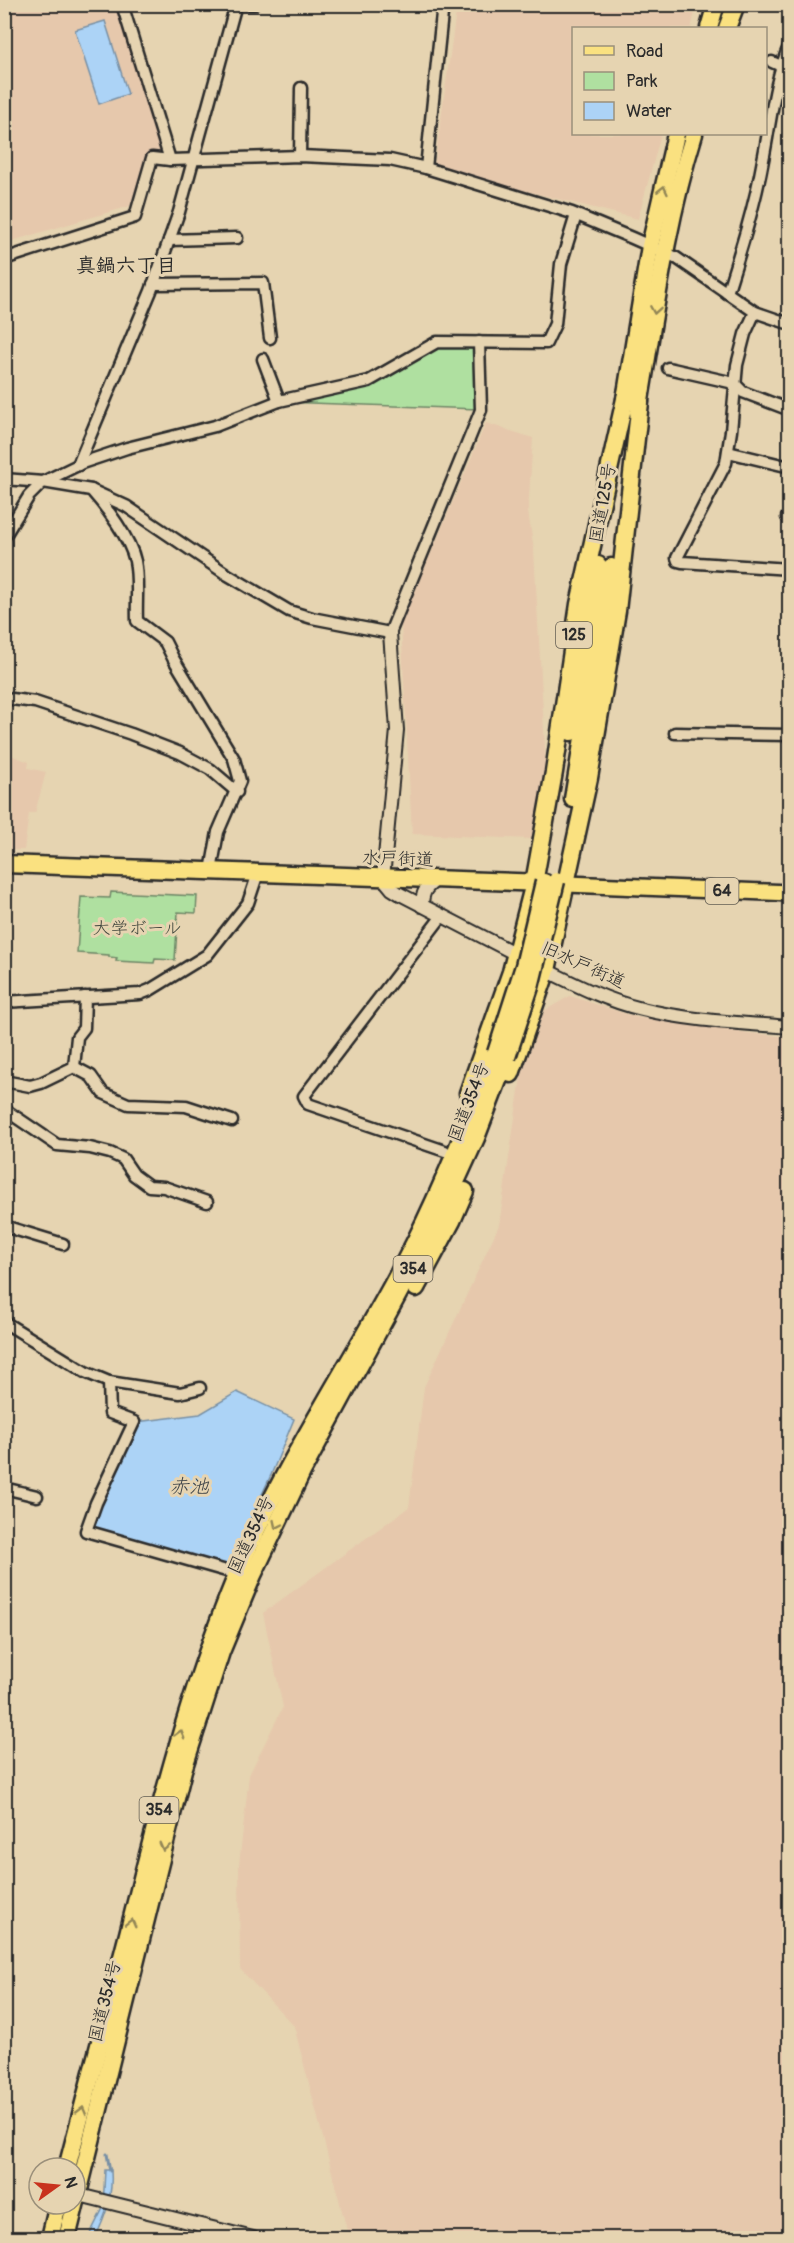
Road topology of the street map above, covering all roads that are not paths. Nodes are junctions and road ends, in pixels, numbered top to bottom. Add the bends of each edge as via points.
1 (122, 4) edge
2 (254, 4) edge
3 (443, 4) edge
4 (716, 4) edge
5 (736, 4) edge
6 (235, 5) edge
7 (709, 27) edge
8 (727, 27) edge
9 (789, 44) edge
10 (780, 66) edge
11 (301, 88) dead end
12 (676, 135) edge
13 (694, 135) edge
14 (300, 156) junction
15 (170, 160) junction
16 (193, 161) junction
17 (426, 168) junction
18 (576, 215) junction
19 (237, 238) dead end
20 (169, 240) junction
21 (657, 249) junction
22 (4, 259) edge
23 (153, 284) junction
24 (727, 293) junction
25 (754, 312) junction
26 (789, 324) edge
27 (270, 338) dead end
28 (479, 342) junction
29 (263, 359) dead end
30 (668, 368) dead end
31 (734, 383) junction
32 (627, 390) junction
33 (279, 401) junction
34 (640, 402) junction
35 (789, 410) edge
36 (728, 452) junction
37 (78, 465) junction
38 (789, 467) edge
39 (4, 479) edge
40 (43, 482) junction
41 (91, 490) junction
42 (4, 537) edge
43 (789, 569) edge
44 (390, 633) junction
45 (4, 698) edge
46 (675, 733) dead end
47 (789, 735) edge
48 (569, 784) junction
49 (237, 792) junction
50 (4, 864) edge
51 (211, 871) junction
52 (258, 873) junction
53 (383, 878) junction
54 (438, 879) junction
55 (550, 882) junction
56 (789, 893) edge
57 (422, 906) junction
58 (442, 916) junction
59 (515, 954) junction
60 (547, 970) junction
61 (85, 997) junction
62 (4, 1002) edge
63 (789, 1027) edge
64 (74, 1067) junction
65 (4, 1081) edge
66 (4, 1109) edge
67 (232, 1121) dead end
68 (445, 1150) junction
69 (207, 1202) dead end
70 (4, 1226) edge
71 (63, 1244) dead end
72 (4, 1322) edge
73 (109, 1382) junction
74 (200, 1388) dead end
75 (295, 1469) junction
76 (4, 1488) edge
77 (37, 1496) dead end
78 (237, 1574) junction
79 (70, 2156) edge
80 (86, 2156) edge
81 (87, 2198) edge
82 (55, 2216) edge
83 (72, 2216) edge
84 (50, 2238) edge
85 (67, 2238) edge
86 (253, 2238) edge

1 - 15 street
2 - 6 street
3 - 17 street
4 - 7 highway
5 - 8 highway
6 - 16 street
9 - 10 street
10 - 24 street via 763,162
11 - 14 street
21 -> 12 highway, 国道125号 / 125
13 - 21 highway, 国道125号 / 125
14 - 16 street
14 - 17 street via 390,160
15 - 16 street
15 - 22 street via 152,158 135,217
16 - 20 street
17 - 18 street
18 - 21 street
18 - 28 street via 561,264 555,324 546,344
19 - 20 street
20 - 23 street
21 - 24 street
21 - 32 highway, 国道125号 / 125
21 -> 34 highway, 国道125号 / 125
23 - 27 street via 263,283
23 - 37 street
24 - 25 street
25 - 26 street
25 - 31 street
28 - 33 street via 437,342 369,381
28 - 44 street via 481,410
29 - 33 street
30 - 31 street
31 - 35 street via 743,392
31 - 36 street
32 - 48 highway, 国道125号 / 125
32 - 55 highway, 125 via 579,604 554,772
33 - 37 street via 215,426
34 - 48 highway, 国道125号 / 125
34 - 55 highway, 125 via 617,611 589,778
36 - 38 street
36 - 43 street via 718,481 681,548 678,561
37 - 40 street
39 - 40 street
40 - 41 street
40 - 42 street via 29,495
41 - 44 street via 126,506 289,611
41 - 49 street via 118,524 135,559 137,621 165,642 234,759 240,781
44 - 53 street via 397,730
45 - 49 street via 35,702 180,753 210,769
46 - 47 street
48 - 55 highway, 国道125号 / 125
49 - 51 street via 218,832
50 - 51 highway, 水戸街道
51 - 52 highway, 水戸街道
52 - 53 highway, 水戸街道
52 - 61 street via 248,903 201,960 140,994
53 - 54 highway, 水戸街道
53 - 57 street, 旧水戸街道 via 392,889
54 - 55 highway, 水戸街道
54 - 57 street via 422,894
55 - 56 main road, 水戸街道 / 64
55 - 59 highway
55 - 60 highway
55 - 75 highway, 国道354号 / 354, bridge via 530,987 501,1055 476,1138 440,1218
57 - 58 street, 旧水戸街道
58 - 59 street, 旧水戸街道
58 - 68 street via 304,1096 308,1104
59 - 60 street, 旧水戸街道
59 - 68 highway via 494,1023
60 - 63 street, 旧水戸街道 via 643,1010
60 - 75 highway via 493,1124 452,1221 350,1400
61 - 62 street
61 - 64 street via 84,1028 76,1036
64 - 65 street via 30,1086
64 - 67 street via 91,1076 103,1093 128,1104 186,1106
66 - 69 street via 57,1145 110,1153 123,1159 134,1175 149,1186 164,1187
68 - 75 highway via 382,1282 322,1385
70 - 71 street
72 - 73 street via 85,1372
73 - 74 street via 180,1393
73 - 78 street via 110,1413 134,1422 86,1531
75 - 78 highway, 国道354号 / 354
75 -> 80 highway, 国道354号 / 354 via 221,1652 183,1770
76 - 77 street
79 -> 78 highway, 国道354号 / 354 via 167,1778 206,1653
81 - 86 street
82 - 84 highway
83 - 85 highway, 国道354号 / 354

